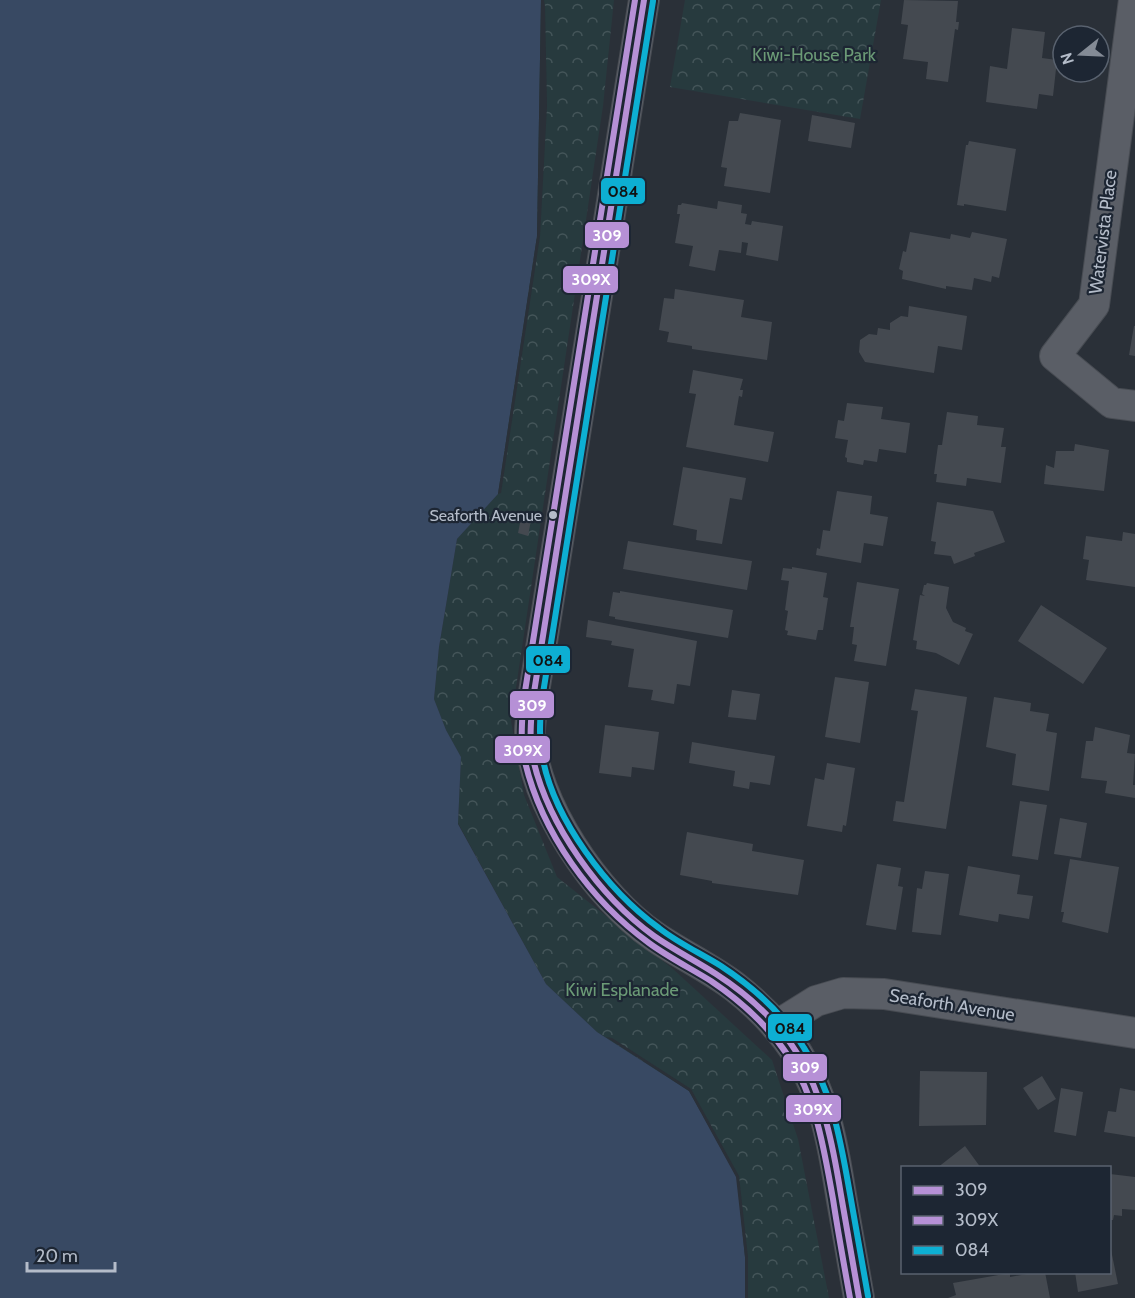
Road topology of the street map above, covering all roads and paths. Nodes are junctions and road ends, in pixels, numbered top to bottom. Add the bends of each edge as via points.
1 (644, 0) edge
2 (1134, 0) edge
3 (1135, 406) edge
4 (776, 1026) junction
5 (1135, 1033) edge
6 (859, 1298) edge

1 - 4 street via 530,733 542,788 554,815 596,880 652,934 735,987
2 - 3 street, Watervista Place via 1094,305 1055,356 1113,403
4 - 5 street, Seaforth Avenue via 816,1001 843,993 884,994
4 - 6 street via 796,1053 824,1108

